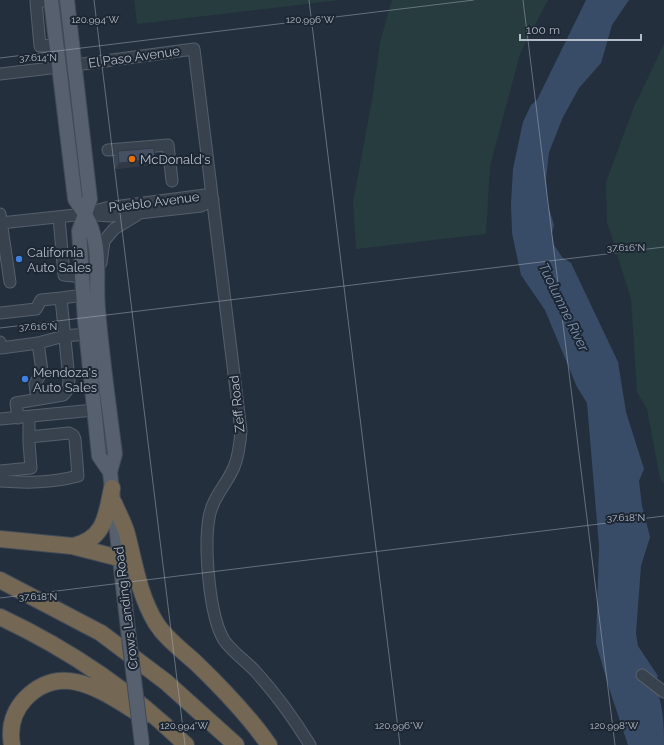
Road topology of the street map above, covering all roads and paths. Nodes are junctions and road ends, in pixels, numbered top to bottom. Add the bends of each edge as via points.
1 (51, 0) edge
2 (55, 0) edge
3 (67, 0) edge
4 (54, 25) junction
5 (38, 26) junction
6 (56, 45) junction
7 (194, 49) joint
8 (75, 65) junction
9 (59, 67) junction
10 (0, 74) edge
11 (108, 150) dead end
12 (176, 181) dead end
13 (213, 200) junction
14 (139, 213) junction
15 (85, 214) junction
16 (59, 217) junction
17 (0, 220) edge
18 (99, 276) junction
19 (82, 277) junction
20 (10, 282) dead end
21 (84, 295) junction
22 (61, 298) junction
23 (0, 313) edge
24 (87, 334) junction
25 (64, 336) junction
26 (0, 342) edge
27 (38, 343) junction
28 (37, 399) junction
29 (94, 410) junction
30 (29, 417) junction
31 (18, 418) junction
32 (0, 419) edge
33 (29, 437) junction
34 (0, 471) edge
35 (110, 472) junction
36 (0, 482) edge
37 (113, 496) junction
38 (0, 539) edge
39 (72, 546) junction
40 (119, 558) junction
41 (0, 580) edge
42 (0, 618) edge
43 (642, 675) dead end
44 (664, 692) edge
45 (181, 741) edge
46 (141, 742) edge
47 (12, 745) edge
48 (236, 745) edge
49 (269, 745) edge
50 (310, 745) edge

1 - 4 main road, Crows Landing Road
1 - 5 street via 36,2
2 - 8 main road via 68,62
3 - 8 main road, Crows Landing Road
4 - 5 street
4 - 6 main road, Crows Landing Road
5 - 6 street via 40,46
6 - 9 main road, Crows Landing Road
7 - 8 street, El Paso Avenue
7 - 13 street, Zeff Road
8 - 15 main road, Crows Landing Road via 90,199
9 - 10 street
9 - 15 main road, Crows Landing Road via 75,200
11 - 12 street via 168,145
13 - 14 street, Pueblo Avenue via 201,206
13 - 15 street, Pueblo Avenue via 205,195 106,208
13 - 50 street, Zeff Road via 241,431 234,468 213,504 209,517 207,550 215,619 226,642 276,694
14 - 15 street, Pueblo Avenue via 110,216
14 - 18 street via 114,229 104,241
15 - 16 street, Pueblo Avenue
15 - 18 main road, Crows Landing Road via 93,229
15 - 19 main road, Crows Landing Road via 79,231
16 - 17 street, Pueblo Avenue
16 - 19 street via 64,275
17 - 20 street
18 - 35 main road, Crows Landing Road via 98,306 115,454
19 - 21 main road, Crows Landing Road
21 - 22 street
21 - 24 main road, Crows Landing Road
22 - 23 street via 41,300 36,309
22 - 25 street
24 - 25 street
24 - 29 main road, Crows Landing Road
25 - 27 street
25 - 28 street via 68,389 63,395
26 - 27 street via 1,348
27 - 28 street via 42,372 35,384
28 - 31 street via 16,403
29 - 30 street
29 - 35 main road, Crows Landing Road via 99,456
30 - 31 street
30 - 33 street
31 - 32 street
33 - 34 street via 31,468
33 - 36 street via 69,433 73,435 78,476 36,483
35 - 37 main road, Crows Landing Road
37 - 39 highway via 102,526 89,540
37 - 40 main road, Crows Landing Road
37 - 49 highway via 126,532 143,599 156,623 172,643 229,695
38 - 39 highway
39 - 40 highway
40 - 46 main road, Crows Landing Road, bridge
41 - 48 highway via 101,633 166,682
42 - 45 highway via 40,638 130,695
43 - 44 street
45 - 47 highway via 104,692 80,682 60,680 37,689 21,704 11,727

